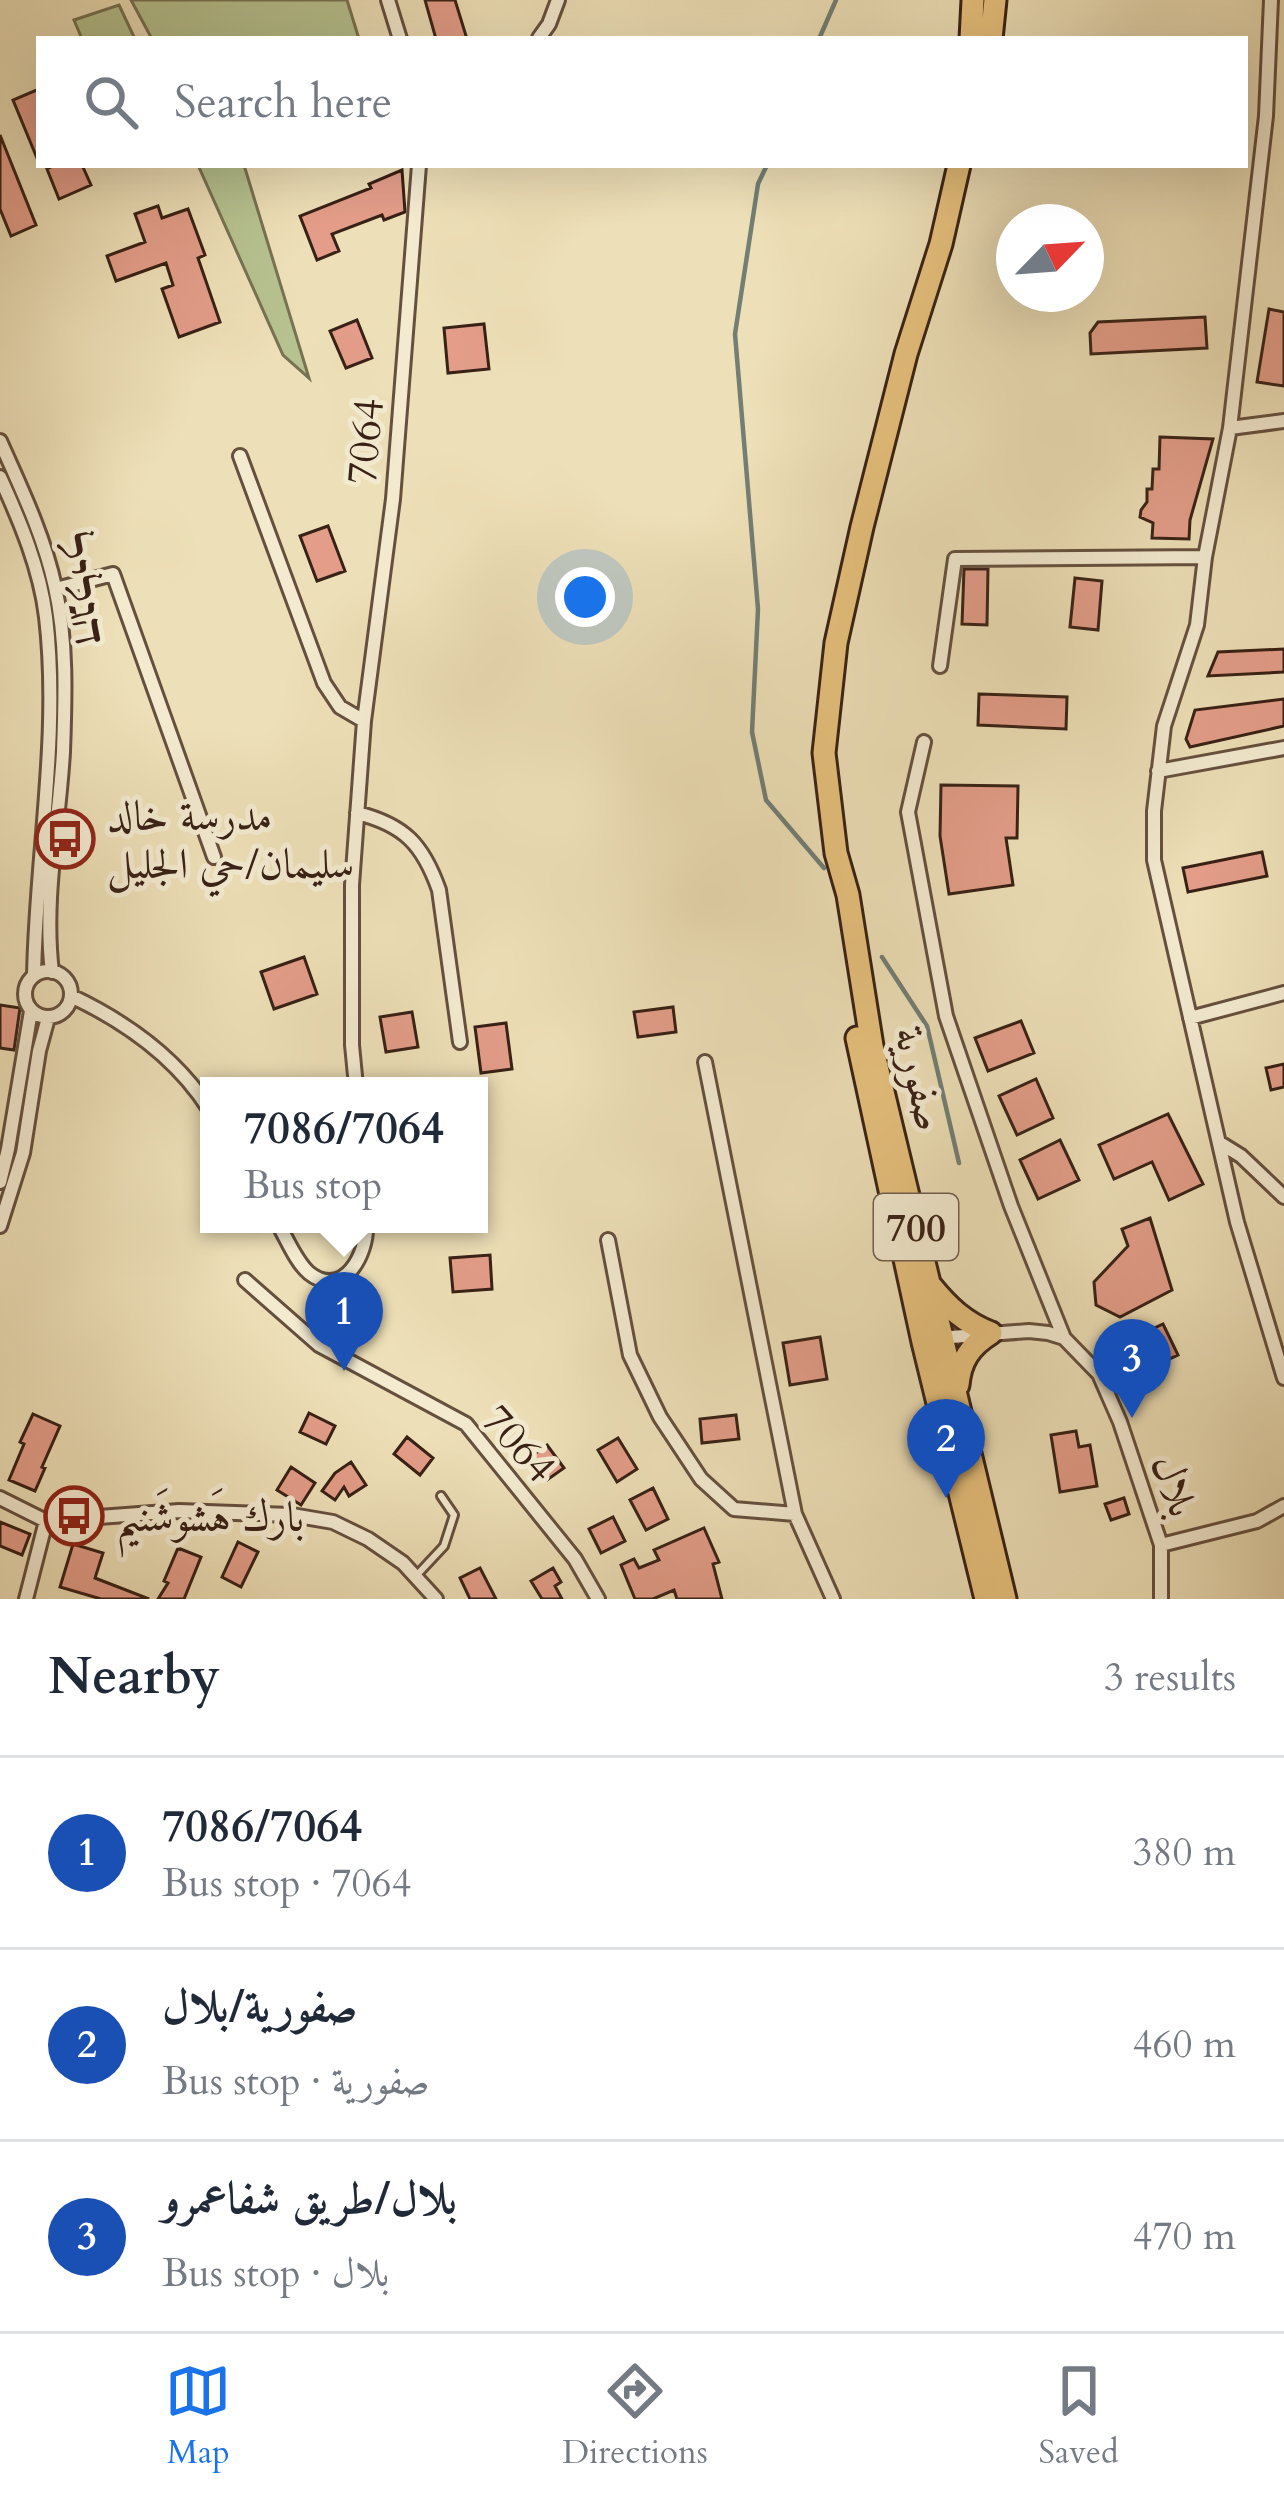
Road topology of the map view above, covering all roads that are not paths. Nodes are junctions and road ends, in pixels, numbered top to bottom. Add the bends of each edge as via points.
1 (388, 0) edge
2 (558, 0) edge
3 (973, 0) edge
4 (995, 0) edge
5 (1271, 0) edge
6 (399, 36) edge
7 (540, 36) edge
8 (971, 36) edge
9 (991, 36) edge
10 (1284, 114) edge
11 (1266, 116) junction
12 (419, 168) edge
13 (958, 168) edge
14 (971, 168) edge
15 (941, 244) junction
16 (1284, 421) edge
17 (1231, 428) junction
18 (0, 441) edge
19 (240, 456) dead end
20 (0, 477) edge
21 (1205, 557) junction
22 (56, 589) junction
23 (940, 666) dead end
24 (364, 721) junction
25 (924, 742) dead end
26 (1284, 748) edge
27 (1158, 771) junction
28 (357, 813) junction
29 (836, 853) junction
30 (214, 857) dead end
31 (52, 972) junction
32 (34, 976) junction
33 (1284, 992) edge
34 (71, 996) junction
35 (31, 1011) junction
36 (48, 1018) junction
37 (1190, 1018) junction
38 (460, 1042) dead end
39 (705, 1062) dead end
40 (355, 1077) edge
41 (200, 1098) edge
42 (1220, 1143) junction
43 (0, 1182) edge
44 (1284, 1198) edge
45 (0, 1226) edge
46 (283, 1233) edge
47 (365, 1233) edge
48 (608, 1240) dead end
49 (245, 1280) dead end
50 (929, 1282) junction
51 (991, 1333) junction
52 (1064, 1338) junction
53 (933, 1340) junction
54 (1284, 1378) edge
55 (956, 1396) junction
56 (441, 1496) dead end
57 (0, 1498) edge
58 (1284, 1506) edge
59 (795, 1514) junction
60 (46, 1521) junction
61 (1161, 1545) junction
62 (416, 1576) junction
63 (26, 1599) edge
64 (436, 1599) edge
65 (598, 1599) edge
66 (833, 1599) edge
67 (986, 1599) edge
68 (1005, 1599) edge
69 (1161, 1599) edge

1 - 6 street
2 - 7 street
3 - 8 main road
4 - 9 main road
5 - 11 street
10 - 11 street
11 - 17 street
12 - 24 street, 7064 via 393,499
13 - 15 main road, 700
14 - 15 main road, 700
15 - 29 main road, صفورية / 700 via 836,643 824,753
16 - 17 street
17 - 21 street
18 - 22 street, הגליל
19 - 24 street via 324,683 340,707
20 - 32 street, הגליל via 46,615 48,751
21 - 23 street via 955,559
21 - 27 street via 1197,625
22 - 30 street via 113,574
22 - 31 street, הגליל via 64,662
24 - 28 street, 7064
25 - 52 street, بلال via 908,812 946,1016
26 - 27 street
27 - 37 street via 1154,860
28 - 38 street via 410,838 432,869
28 - 40 street, 7064
29 - 50 main road, صفورية / 700
29 - 53 main road, صفورية / 700 via 834,891 858,1049
31 - 32 street
31 - 34 street via 64,977
32 - 35 street via 24,995
33 - 37 street
34 - 36 street
34 - 41 street via 157,1049
35 - 36 street
35 - 43 street
36 - 45 street
37 - 42 street
39 - 59 street
42 - 44 street
42 - 54 street
46 - 47 street via 305,1270 321,1280 354,1270
48 - 59 street via 630,1355 701,1479 734,1509
49 - 65 street, 7064 via 319,1345 466,1424
50 - 51 main road via 958,1316
50 - 53 main road, صفورية / 700
51 - 52 street
51 - 53 street
51 - 55 main road via 964,1359
52 - 61 street, بلال via 1099,1374
53 - 55 main road, صفورية / 700
53 - 67 main road, صفورية / 700
55 - 68 main road, صفورية / 700
56 - 62 lane via 454,1515 444,1546
57 - 60 street
58 - 61 street via 1257,1521
59 - 66 street
60 - 62 street via 179,1511 292,1515 333,1522
60 - 63 street
61 - 69 street, بلال
62 - 64 street

